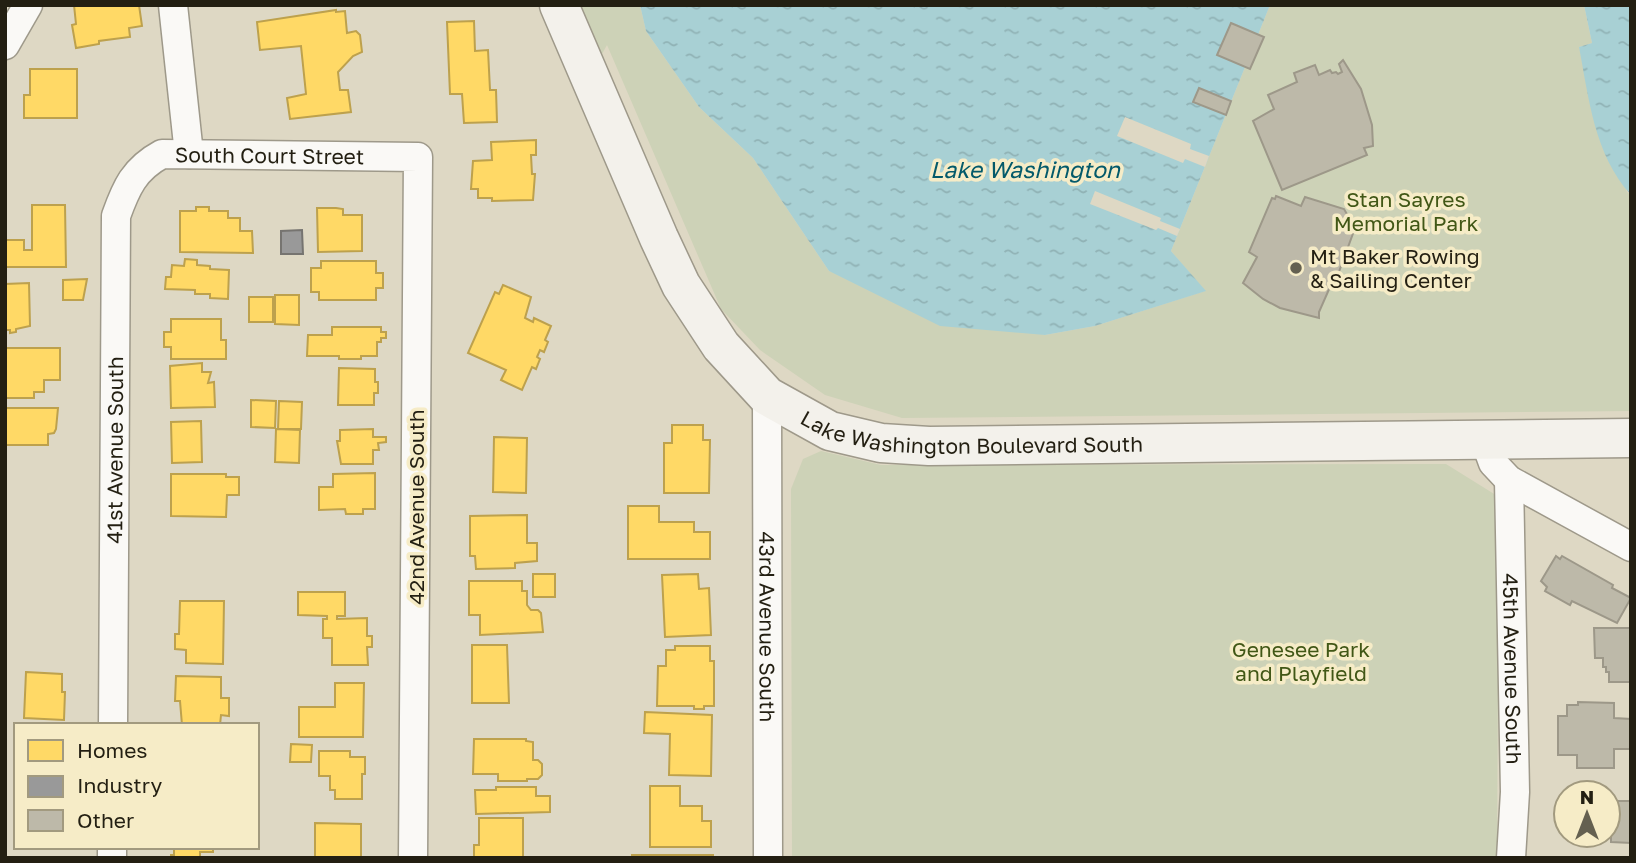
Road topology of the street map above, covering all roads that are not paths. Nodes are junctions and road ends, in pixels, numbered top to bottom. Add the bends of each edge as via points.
1 (28, 5) edge
2 (173, 5) edge
3 (559, 5) edge
4 (5, 45) edge
5 (189, 154) junction
6 (418, 157) joint
7 (133, 178) joint
8 (767, 396) junction
9 (1631, 438) edge
10 (1485, 441) junction
11 (1509, 480) junction
12 (1631, 547) edge
13 (113, 723) edge
14 (413, 858) edge
15 (768, 858) edge
16 (1511, 858) edge

1 - 4 street
2 - 5 street
3 - 8 main road, Lake Washington Boulevard South via 681,285 721,346
5 - 6 street, South Court Street
5 - 7 street, South Court Street via 162,154 145,163
6 - 14 street, 42nd Avenue South
7 - 13 street, 41st Avenue South via 116,216
8 - 10 main road, Lake Washington Boulevard South via 830,431 881,443
8 - 15 street, 43rd Avenue South
9 - 10 main road, Lake Washington Boulevard South
10 - 11 street via 1493,463
11 - 12 street
11 - 16 street, 45th Avenue South via 1515,792

